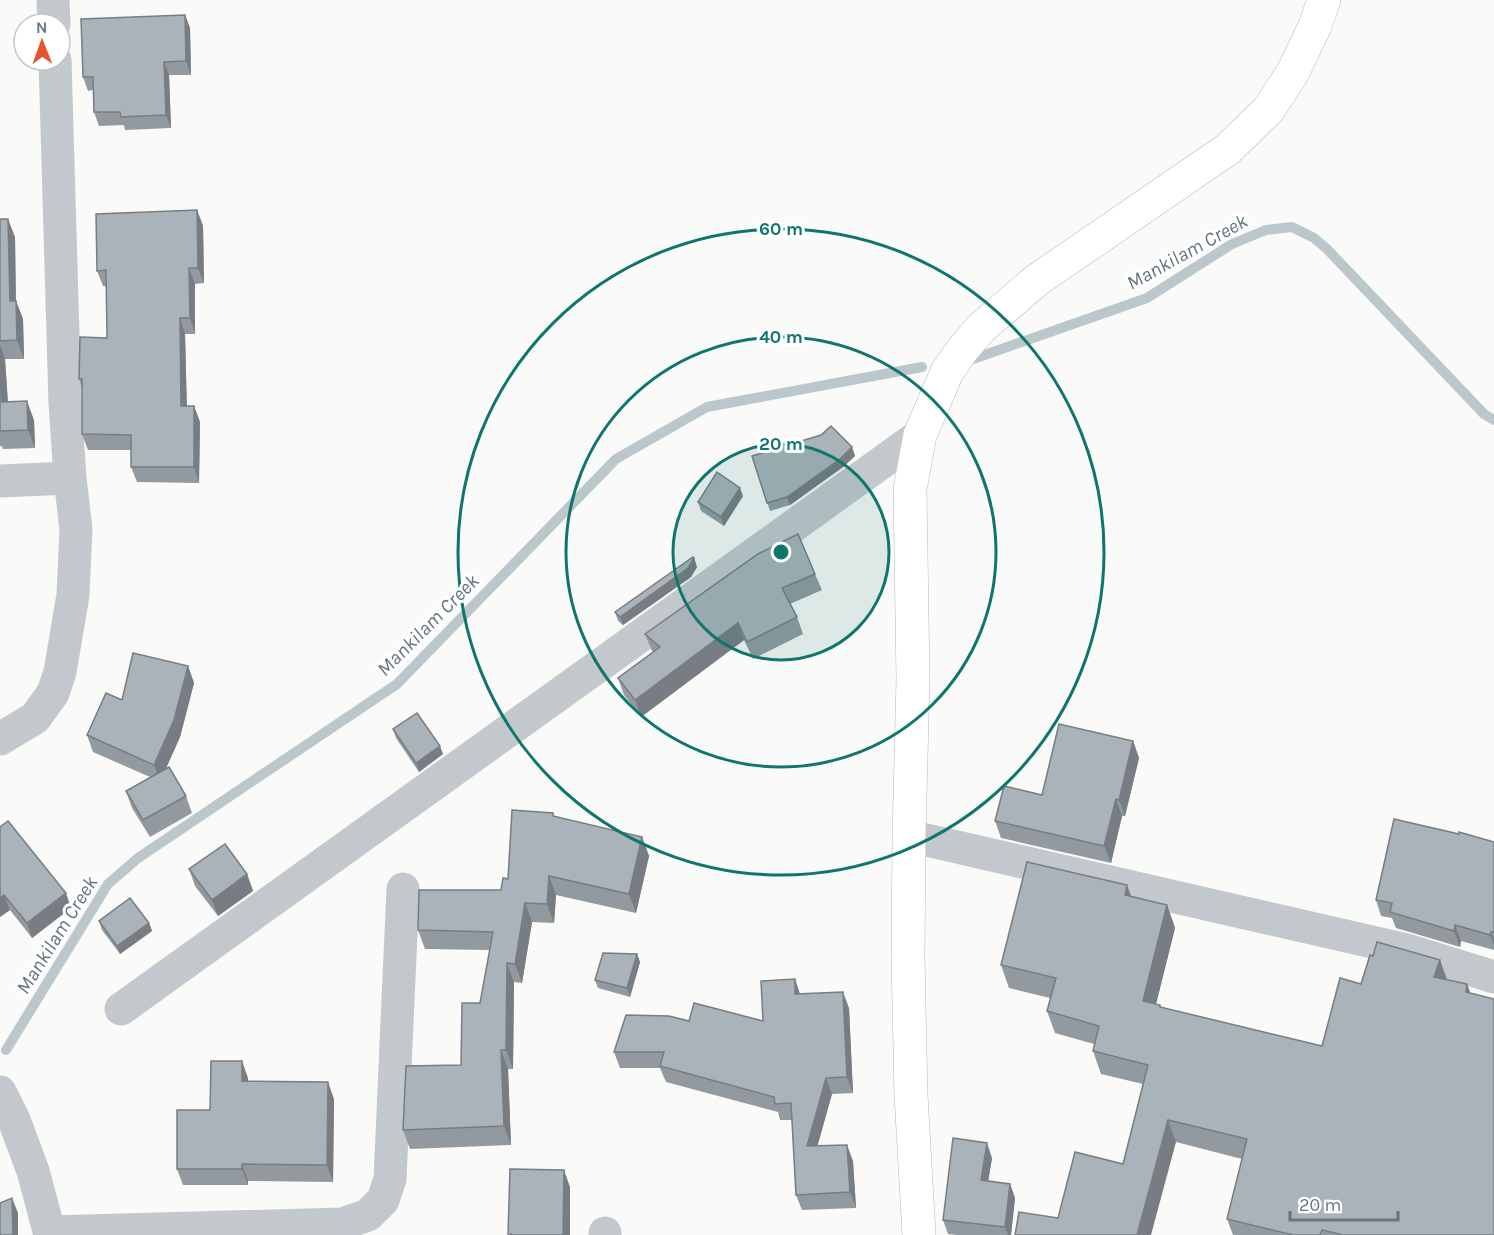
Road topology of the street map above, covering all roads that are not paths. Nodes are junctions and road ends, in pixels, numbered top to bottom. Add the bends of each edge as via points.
1 (1324, 0) edge
2 (55, 72) edge
3 (920, 435) junction
4 (70, 478) junction
5 (0, 481) edge
6 (0, 739) edge
7 (909, 836) junction
8 (403, 889) dead end
9 (1494, 977) edge
10 (121, 1009) dead end
11 (0, 1092) edge
12 (50, 1234) edge
13 (920, 1235) edge

1 - 3 street via 1293,72 1269,109 1228,149 1038,280 981,328 947,372
2 - 4 street
3 - 7 street via 910,489 913,679
3 - 10 street
4 - 5 street
4 - 6 street via 76,529 73,595 60,672 52,693 35,717
7 - 9 street via 1407,950
7 - 13 street via 911,1095
8 - 12 street via 390,1179 383,1200 368,1215 342,1224
11 - 12 street via 33,1171

